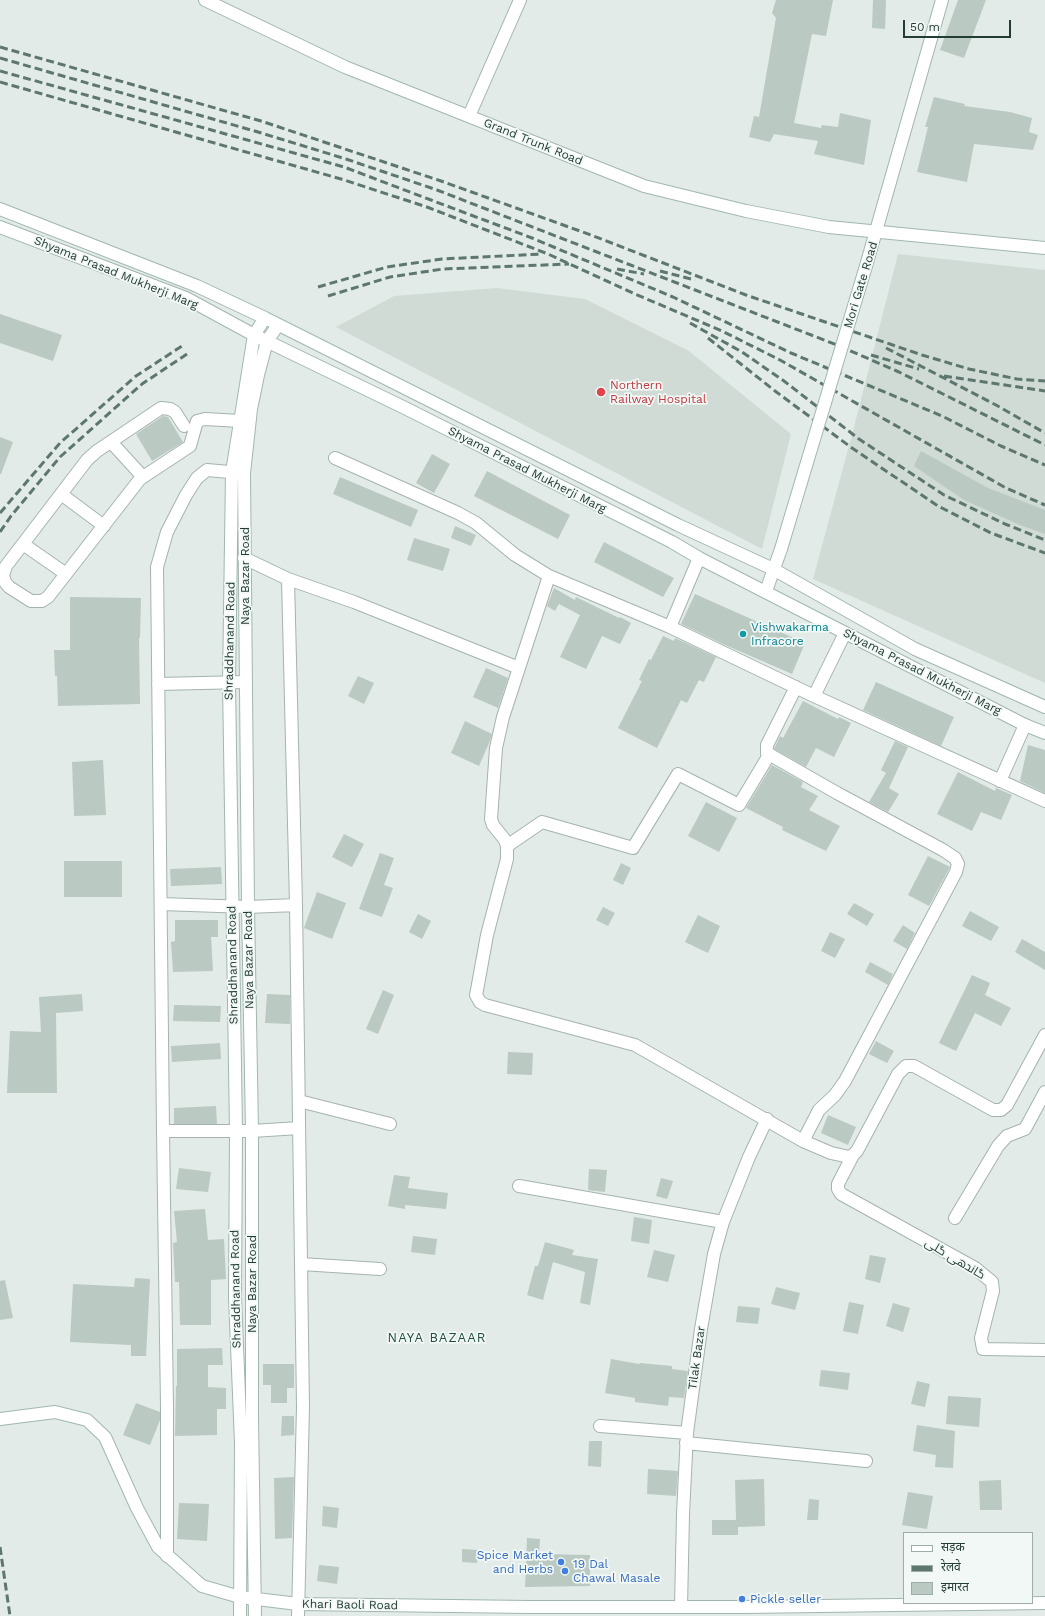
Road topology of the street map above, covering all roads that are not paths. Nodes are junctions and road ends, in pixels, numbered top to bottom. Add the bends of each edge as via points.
1 (205, 0) edge
2 (520, 0) edge
3 (942, 0) edge
4 (219, 3) edge
5 (469, 116) junction
6 (0, 208) edge
7 (0, 227) edge
8 (877, 232) junction
9 (1045, 248) edge
10 (265, 318) junction
11 (278, 325) junction
12 (254, 335) junction
13 (267, 341) junction
14 (240, 421) junction
15 (184, 426) dead end
16 (110, 442) junction
17 (335, 458) dead end
18 (232, 472) junction
19 (244, 473) junction
20 (143, 477) junction
21 (61, 494) junction
22 (678, 525) junction
23 (104, 526) junction
24 (672, 542) junction
25 (23, 544) junction
26 (244, 558) junction
27 (699, 558) junction
28 (774, 569) junction
29 (66, 574) junction
30 (550, 576) junction
31 (288, 578) junction
32 (766, 591) junction
33 (670, 627) junction
34 (845, 633) junction
35 (519, 668) junction
36 (228, 682) junction
37 (246, 682) junction
38 (158, 684) junction
39 (796, 687) junction
40 (814, 696) junction
41 (1045, 707) edge
42 (1025, 725) junction
43 (1045, 733) edge
44 (769, 755) junction
45 (1000, 781) junction
46 (1045, 801) edge
47 (506, 846) junction
48 (161, 904) junction
49 (296, 905) junction
50 (232, 907) junction
51 (248, 907) junction
52 (1045, 1035) edge
53 (1045, 1092) edge
54 (299, 1101) junction
55 (767, 1119) junction
56 (390, 1124) dead end
57 (299, 1128) junction
58 (163, 1131) junction
59 (236, 1131) junction
60 (252, 1132) junction
61 (803, 1141) junction
62 (853, 1155) junction
63 (519, 1186) dead end
64 (955, 1218) dead end
65 (723, 1222) junction
66 (301, 1264) junction
67 (380, 1270) dead end
68 (1045, 1350) edge
69 (0, 1419) edge
70 (600, 1426) dead end
71 (687, 1438) junction
72 (866, 1461) dead end
73 (167, 1556) junction
74 (240, 1597) junction
75 (255, 1599) junction
76 (1033, 1603) edge
77 (1045, 1603) edge
78 (1007, 1604) edge
79 (681, 1607) junction
80 (298, 1610) edge
81 (744, 1611) edge
82 (528, 1612) edge
83 (240, 1616) edge
84 (255, 1616) edge

1 - 4 street, Grand Trunk Road
2 - 5 street
3 - 8 street, Mori Gate Road
4 - 5 street, Grand Trunk Road via 346,67
5 - 8 street, Grand Trunk Road via 644,186 746,212 829,227
6 - 10 street, Shyama Prasad Mukherji Marg via 197,286
7 - 12 street, Shyama Prasad Mukherji Marg via 186,298
8 - 9 street, Grand Trunk Road
8 - 28 street, Mori Gate Road, bridge
10 - 11 street, Shyama Prasad Mukherji Marg
10 - 12 street, Shraddhanand Road
11 - 13 street, Naya Bazar Road
11 - 22 street, Shyama Prasad Mukherji Marg
12 - 13 street, Shyama Prasad Mukherji Marg
12 - 14 street, Shraddhanand Road
13 - 19 street, Naya Bazar Road via 251,409
13 - 24 street, Shyama Prasad Mukherji Marg
14 - 18 street, Shraddhanand Road
14 - 20 street via 200,419 195,425 190,446
15 - 16 street via 175,412 161,408
16 - 20 street
16 - 21 street via 87,460
17 - 30 street via 458,513 476,523 515,555
18 - 19 street
18 - 36 street, Shraddhanand Road
18 - 38 street via 207,470 197,478 167,532 157,567
19 - 26 street, Naya Bazar Road
20 - 23 street
21 - 23 street
21 - 25 street
22 - 24 street
22 - 28 street, Shyama Prasad Mukherji Marg
23 - 29 street
24 - 27 street, Shyama Prasad Mukherji Marg
25 - 29 street
25 - 29 street via 4,570 5,582 9,587 31,601 42,601
26 - 31 street
26 - 37 street, Naya Bazar Road
27 - 32 street, Shyama Prasad Mukherji Marg
27 - 33 street
28 - 32 street, Mori Gate Road
28 - 41 street, Shyama Prasad Mukherji Marg via 915,649
30 - 33 street
30 - 35 street
31 - 35 street
31 - 49 street
32 - 34 street, Shyama Prasad Mukherji Marg
33 - 39 street
34 - 40 street
34 - 42 street, Shyama Prasad Mukherji Marg
35 - 47 street via 496,748 491,819 505,840
36 - 37 street
36 - 38 street
36 - 50 street, Shraddhanand Road
37 - 51 street, Naya Bazar Road
38 - 48 street
39 - 40 street
39 - 44 street via 767,745 766,751
40 - 45 street
42 - 43 street, Shyama Prasad Mukherji Marg
42 - 45 street
44 - 47 street via 739,805 678,774 633,848 542,822
44 - 61 street via 944,850 955,858 958,864 845,1081 819,1110
45 - 46 street
47 - 55 street via 507,859 487,935 476,995 480,1002 635,1045
48 - 50 street
48 - 58 street
49 - 51 street
49 - 54 street
50 - 51 street
50 - 59 street, Shraddhanand Road
51 - 60 street, Naya Bazar Road
52 - 62 street via 1007,1105 1001,1110 993,1110 914,1066 906,1066 898,1074
53 - 64 street via 1025,1129 1007,1136 998,1146
54 - 56 street
54 - 57 street
55 - 61 street
55 - 65 street, Tilak Bazar
57 - 60 street
57 - 66 street
58 - 59 street
58 - 73 street via 168,1407
59 - 60 street
59 - 74 street, Shraddhanand Road via 235,1298 241,1442
60 - 75 street, Naya Bazar Road
61 - 62 street via 840,1156
62 - 68 street, گاندھی گلی via 838,1184 841,1194 975,1268 992,1282 981,1338 983,1348
63 - 65 street
65 - 71 street, Tilak Bazar via 714,1254 701,1329
66 - 67 street
66 - 80 street via 303,1407
69 - 73 street, Khari Baoli Road via 55,1412 87,1420 105,1437 137,1508 158,1547
70 - 71 street
71 - 72 street
71 - 79 street, Tilak Bazar
73 - 74 street, Khari Baoli Road via 202,1586
74 - 75 street, Khari Baoli Road
74 - 83 street, Shraddhanand Road
75 - 80 street, Khari Baoli Road
75 - 84 street
76 - 77 street, Khari Baoli Road
78 - 81 street, Khari Baoli Road
79 - 81 street, Khari Baoli Road
79 - 82 street, Khari Baoli Road
80 - 82 street, Khari Baoli Road

